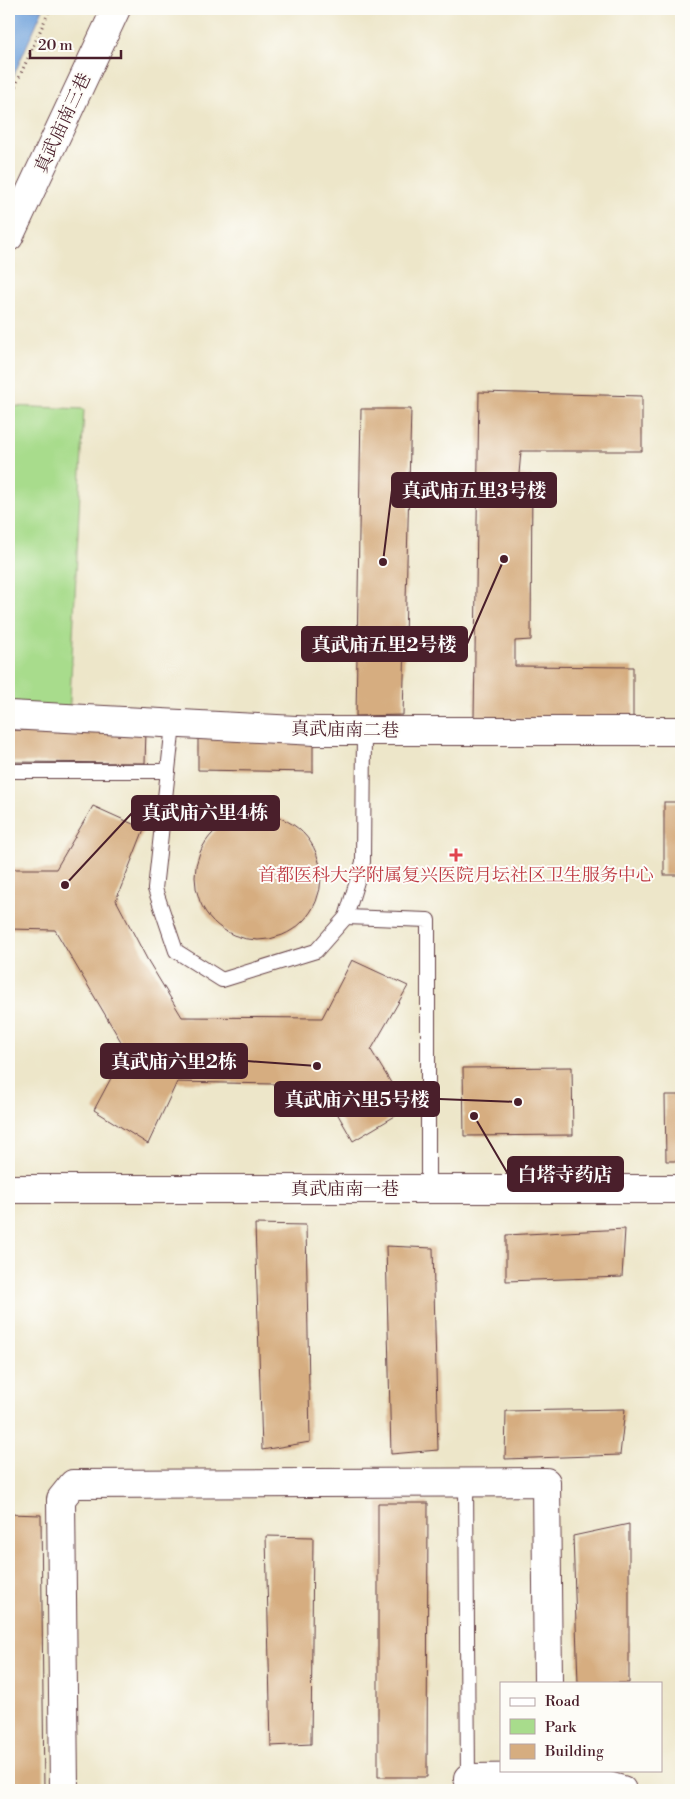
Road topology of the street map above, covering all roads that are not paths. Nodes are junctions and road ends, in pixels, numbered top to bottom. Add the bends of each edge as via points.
1 (116, 9) edge
2 (9, 237) edge
3 (9, 715) edge
4 (173, 725) junction
5 (364, 731) junction
6 (681, 731) edge
7 (168, 770) junction
8 (9, 771) edge
9 (346, 917) junction
10 (9, 1189) edge
11 (681, 1189) edge
12 (428, 1190) junction
13 (466, 1481) junction
14 (548, 1682) edge
15 (548, 1774) edge
16 (468, 1784) edge
17 (64, 1790) edge
18 (622, 1790) edge

1 - 2 street, 真武庙南三巷
3 - 4 street, 真武庙南二巷
4 - 5 street, 真武庙南二巷
4 - 7 lane
5 - 6 street, 真武庙南二巷
5 - 9 lane via 363,862
7 - 8 lane
7 - 9 lane via 155,889 176,951 222,980 316,951
9 - 12 lane via 428,920
10 - 12 street, 真武庙南一巷
11 - 12 street, 真武庙南一巷
13 - 14 street via 546,1482
13 - 16 lane
13 - 17 street via 73,1484 61,1499
15 - 16 street
15 - 18 street via 577,1777

